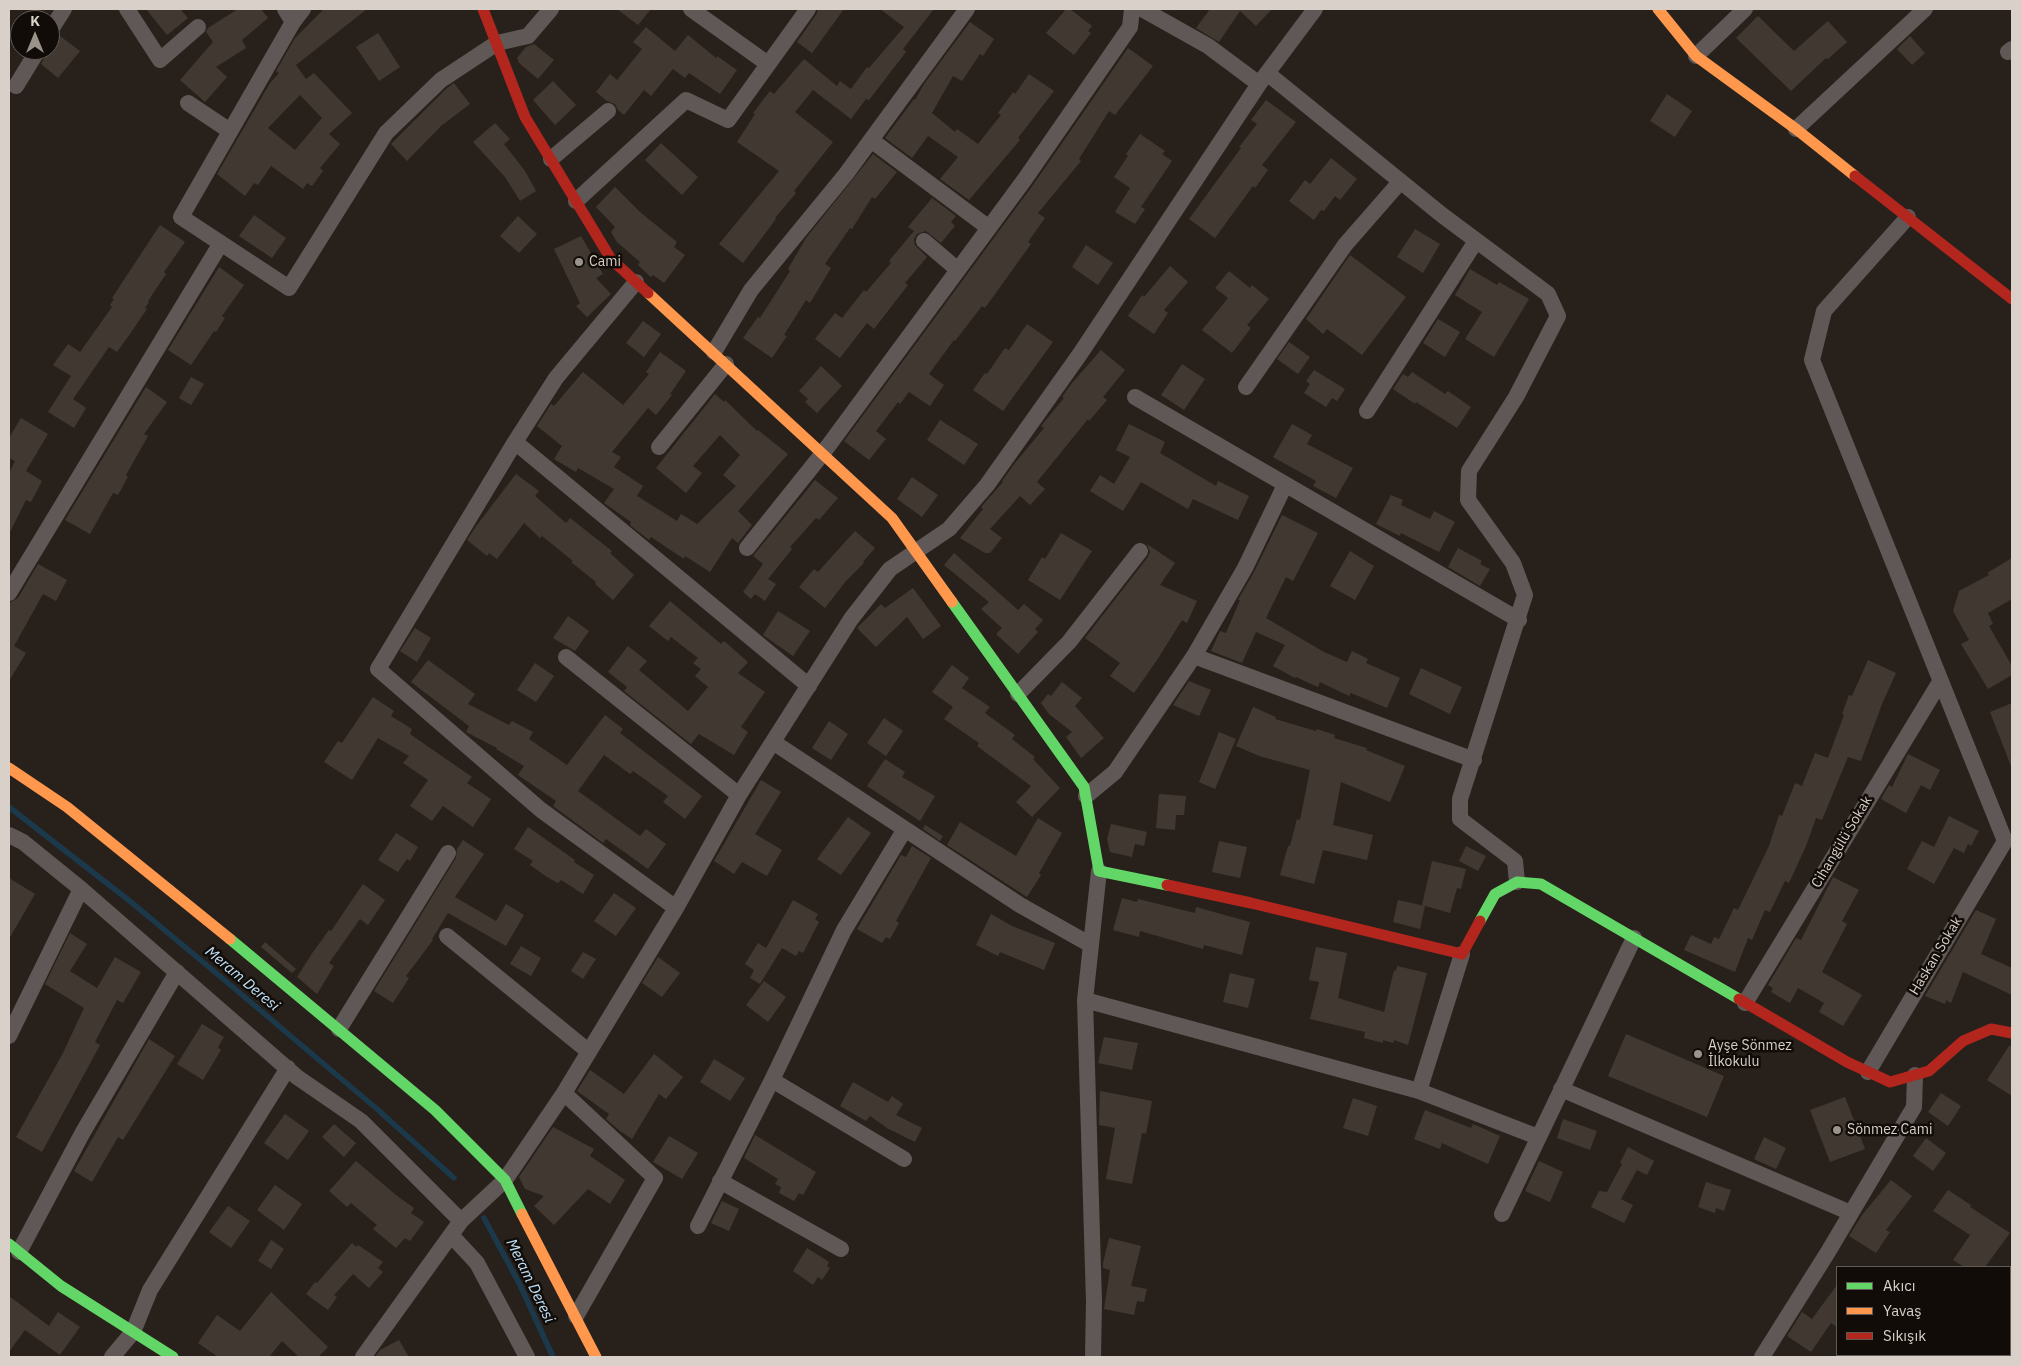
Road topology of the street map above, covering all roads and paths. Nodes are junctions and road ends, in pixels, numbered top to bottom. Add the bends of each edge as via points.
1 (127, 9) edge
2 (303, 9) edge
3 (483, 9) edge
4 (551, 9) edge
5 (691, 9) edge
6 (808, 9) edge
7 (967, 9) edge
8 (1132, 9) edge
9 (1142, 9) edge
10 (1316, 9) edge
11 (1658, 9) edge
12 (1744, 9) edge
13 (1925, 9) edge
14 (289, 16) edge
15 (198, 27) dead end
16 (497, 43) junction
17 (1696, 56) junction
18 (32, 60) edge
19 (768, 64) junction
20 (1263, 78) junction
21 (16, 86) dead end
22 (188, 103) dead end
23 (608, 111) dead end
24 (1796, 129) junction
25 (230, 131) junction
26 (871, 140) junction
27 (551, 159) junction
28 (1400, 182) junction
29 (576, 201) junction
30 (1908, 217) junction
31 (988, 228) junction
32 (924, 241) dead end
33 (1476, 241) junction
34 (221, 243) junction
35 (958, 270) junction
36 (636, 282) junction
37 (2012, 299) edge
38 (714, 352) junction
39 (726, 364) junction
40 (1246, 387) dead end
41 (1135, 397) dead end
42 (1367, 411) dead end
43 (515, 442) junction
44 (659, 447) dead end
45 (823, 452) junction
46 (1286, 485) junction
47 (747, 548) dead end
48 (915, 550) junction
49 (1140, 551) dead end
50 (9, 593) edge
51 (1519, 620) junction
52 (1194, 656) junction
53 (566, 657) dead end
54 (1940, 682) junction
55 (809, 686) junction
56 (1018, 694) junction
57 (773, 742) junction
58 (1474, 760) junction
59 (9, 768) edge
60 (739, 795) junction
61 (1086, 796) junction
62 (905, 829) junction
63 (9, 835) edge
64 (448, 853) dead end
65 (1099, 871) junction
66 (1517, 882) junction
67 (81, 889) junction
68 (676, 908) junction
69 (447, 936) dead end
70 (1634, 938) junction
71 (1091, 945) junction
72 (1462, 954) junction
73 (177, 972) junction
74 (1085, 1000) junction
75 (1745, 1002) junction
76 (338, 1029) junction
77 (2012, 1033) edge
78 (9, 1036) edge
79 (588, 1051) junction
80 (288, 1068) junction
81 (1868, 1072) junction
82 (1915, 1075) junction
83 (772, 1080) junction
84 (1561, 1089) junction
85 (1419, 1091) junction
86 (564, 1093) junction
87 (1538, 1138) junction
88 (904, 1159) dead end
89 (505, 1180) junction
90 (720, 1181) junction
91 (1851, 1212) junction
92 (1502, 1214) dead end
93 (461, 1221) junction
94 (698, 1226) dead end
95 (450, 1234) junction
96 (14, 1248) edge
97 (841, 1249) dead end
98 (576, 1316) junction
99 (133, 1332) junction
100 (112, 1357) edge
101 (173, 1357) edge
102 (363, 1357) edge
103 (527, 1357) edge
104 (596, 1357) edge
105 (1093, 1357) edge
106 (1762, 1357) edge

1 - 15 street via 160,60
2 - 14 street
3 - 16 street
4 - 16 street via 528,36
5 - 19 street
6 - 19 street
7 - 26 street
8 - 31 street via 1130,27
9 - 20 street
10 - 20 street
11 - 17 street
12 - 17 street
13 - 24 street
14 - 25 street
16 - 27 street via 525,118
16 - 34 street via 441,80 386,133 289,288
17 - 24 street
18 - 21 street
19 - 29 street via 728,120 686,100
20 - 28 street
20 - 48 street via 1080,354 987,485 949,529
22 - 25 street
23 - 27 street
24 - 30 street
25 - 34 street via 181,217
26 - 31 street
26 - 38 street via 751,290
27 - 29 street
28 - 33 street
28 - 40 street via 1345,245
29 - 36 street via 611,259
30 - 37 street
30 - 54 street via 1824,311 1812,360
31 - 35 street
32 - 35 street
33 - 42 street
33 - 51 street via 1548,294 1558,316 1516,396 1469,471 1468,500 1513,563 1525,595
34 - 50 street
35 - 45 street
36 - 38 street
36 - 43 street via 556,378
38 - 39 street
39 - 44 street
39 - 45 street
41 - 46 street
43 - 55 street
43 - 68 street via 378,669 541,810
45 - 47 street
45 - 48 street via 892,518
46 - 51 street
46 - 52 street via 1245,568
48 - 55 street via 890,569 851,619
48 - 56 street
49 - 56 street via 1069,642
51 - 58 street
52 - 58 street
52 - 61 street via 1115,772
53 - 60 street
54 - 75 street, Cihangülü Sokak
54 - 81 street, Haskan Sokak via 2005,841
55 - 57 street
56 - 61 street via 1084,787
57 - 60 street
57 - 62 street
58 - 66 street via 1460,799 1460,819 1515,861
59 - 76 street via 67,807
60 - 68 street
61 - 65 street
62 - 71 street via 1020,906
62 - 83 street via 844,930
63 - 67 street
64 - 76 street
65 - 71 street
65 - 72 street via 1251,903
66 - 70 street via 1541,884
66 - 72 street via 1495,894
67 - 73 street
67 - 78 street
68 - 79 street
69 - 79 street
70 - 75 street
70 - 84 street
71 - 74 street
72 - 85 street
73 - 80 street
73 - 96 street
74 - 85 street
74 - 105 street
75 - 81 street
76 - 89 street via 435,1110
77 - 82 street via 1991,1029 1963,1041 1929,1071
79 - 86 street
80 - 93 street via 361,1121
80 - 99 street via 150,1290
81 - 82 street via 1890,1082
82 - 91 street via 1914,1107
83 - 88 street
83 - 90 street
84 - 87 street
84 - 91 street
85 - 87 street
86 - 89 street
86 - 98 street via 655,1178
87 - 92 street
89 - 93 street
89 - 98 street
90 - 94 street
90 - 97 street
91 - 106 street
93 - 95 street
95 - 102 street
95 - 103 street via 477,1262
96 - 99 street via 62,1286
98 - 104 street
99 - 100 street
99 - 101 street

